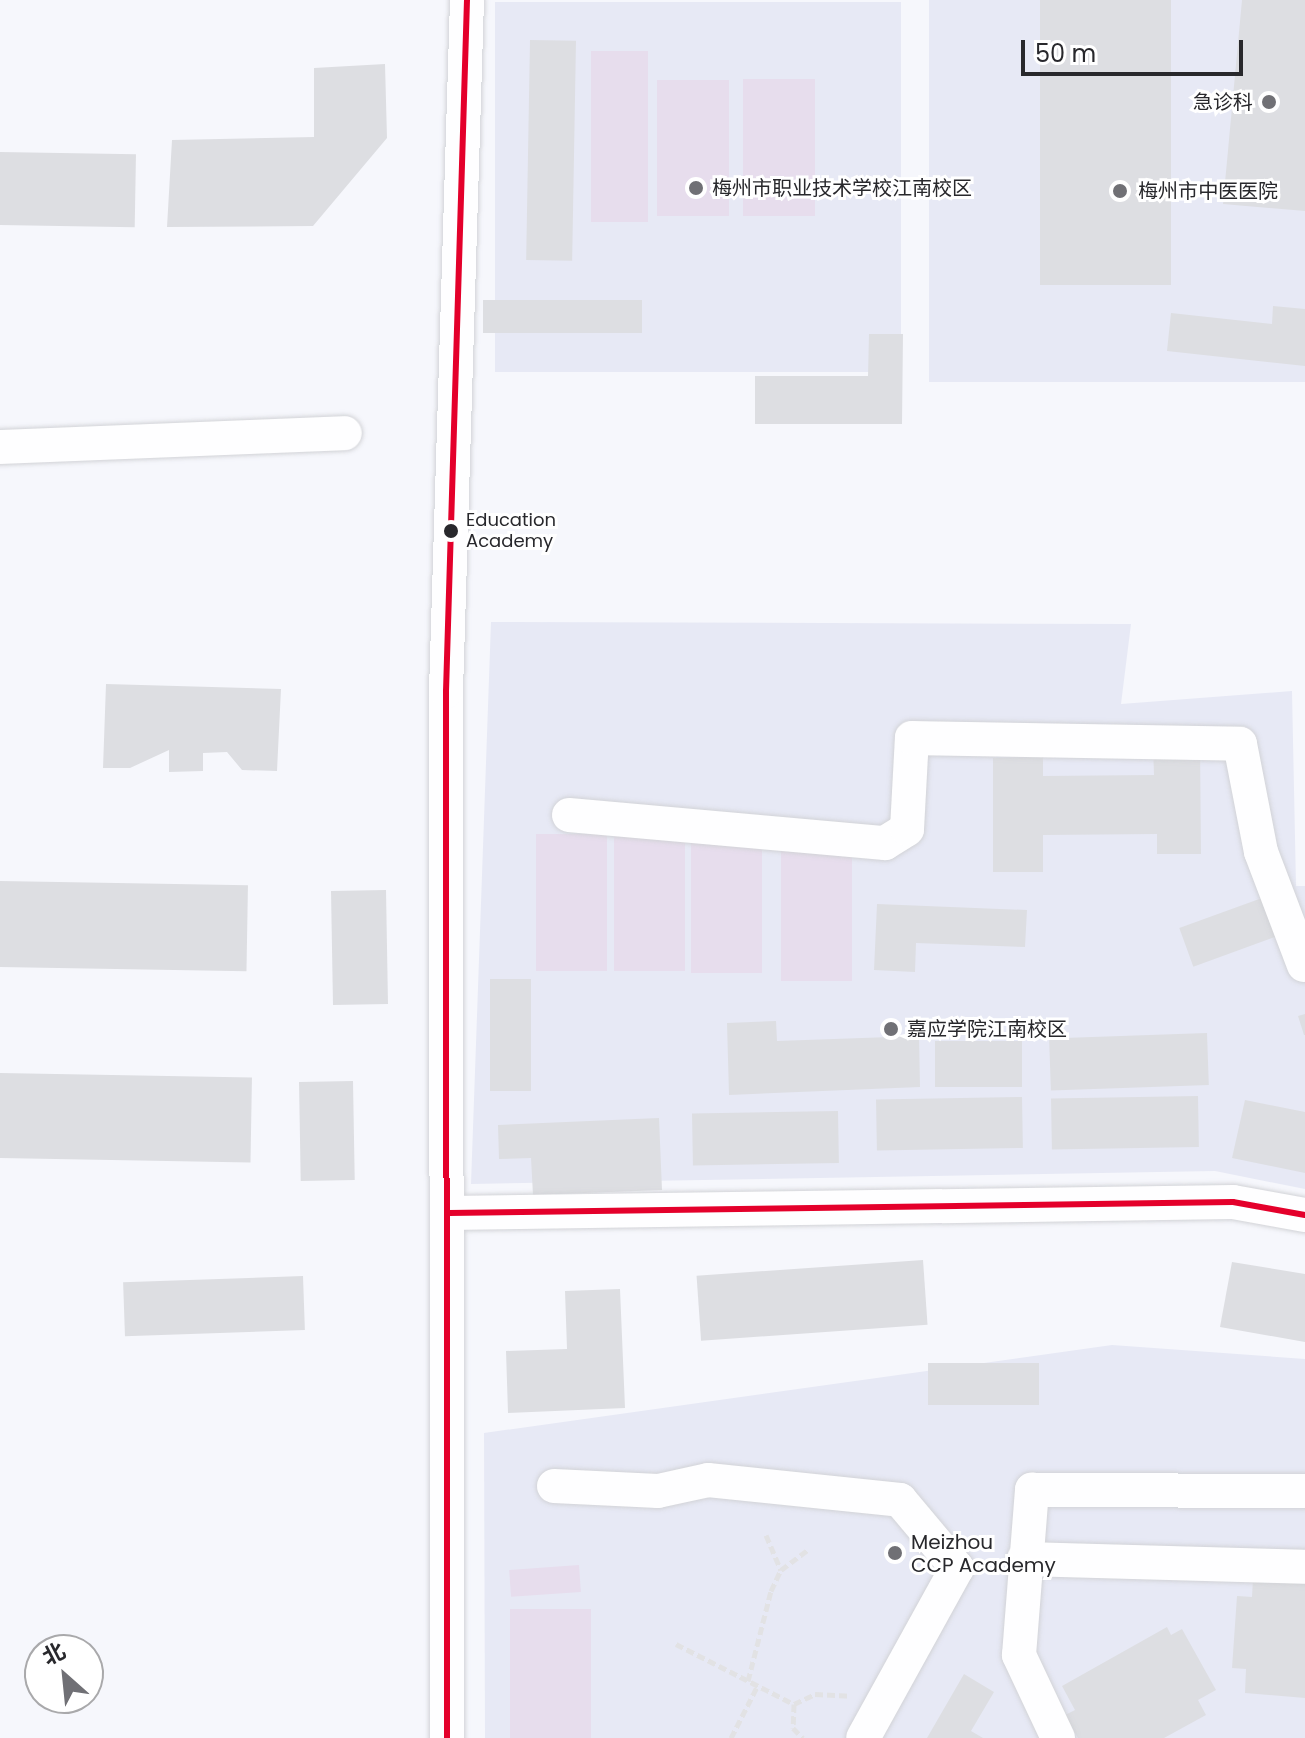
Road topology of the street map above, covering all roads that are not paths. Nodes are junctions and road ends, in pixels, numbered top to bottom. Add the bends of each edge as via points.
1 (467, 0) edge
2 (345, 433) dead end
3 (0, 447) edge
4 (569, 815) dead end
5 (1304, 965) edge
6 (449, 1213) junction
7 (1305, 1215) edge
8 (554, 1486) dead end
9 (1305, 1491) edge
10 (1024, 1559) junction
11 (1305, 1567) edge
12 (447, 1738) edge
13 (863, 1738) edge
14 (1058, 1738) edge

1 - 6 street via 446,691
2 - 3 street
4 - 5 street via 885,843 907,829 912,738 1240,744 1261,852
6 - 7 street via 1233,1202
6 - 12 street
8 - 13 street via 658,1491 708,1480 900,1500 957,1568
9 - 10 street via 1032,1490
10 - 11 street
10 - 14 street via 1019,1655

